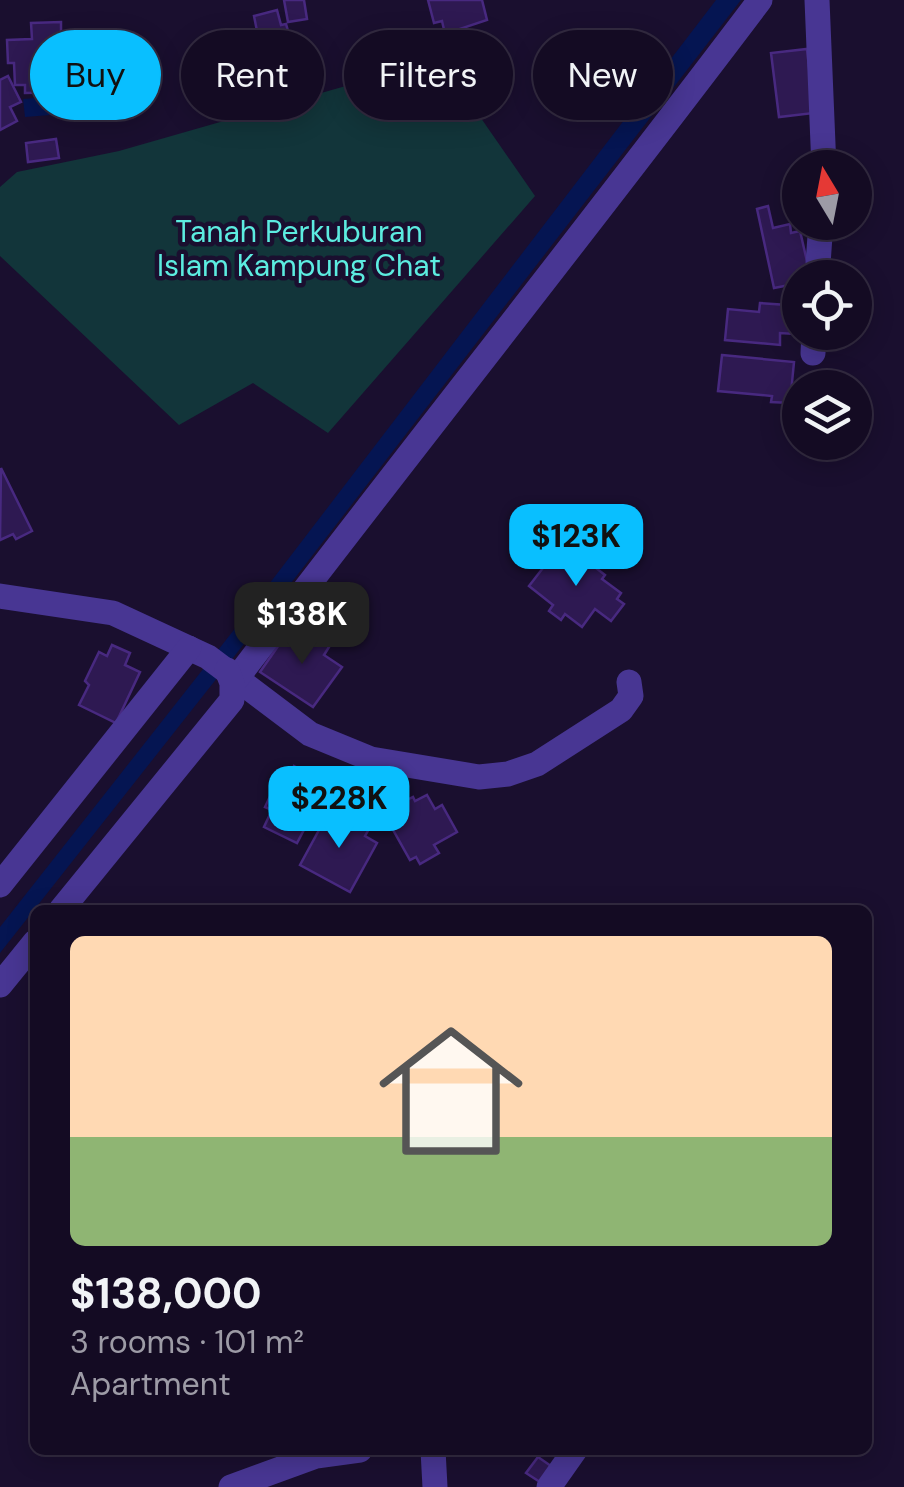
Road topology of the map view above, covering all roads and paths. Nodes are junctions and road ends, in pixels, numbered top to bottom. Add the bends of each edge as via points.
1 (760, 0) edge
2 (817, 0) edge
3 (823, 150) edge
4 (0, 596) edge
5 (215, 663) junction
6 (629, 682) dead end
7 (0, 885) edge
8 (65, 905) edge
9 (30, 948) edge
10 (0, 985) edge
11 (323, 1455) edge
12 (433, 1455) edge
13 (571, 1455) edge
14 (231, 1487) edge
15 (435, 1487) edge
16 (549, 1487) edge

1 - 5 street via 406,456
2 - 3 street
4 - 5 street via 113,613
5 - 6 street via 310,734 371,759 479,776 537,764 574,742 621,710 631,696
5 - 7 street
5 - 8 street via 232,683 232,700
9 - 10 street
11 - 14 street
12 - 15 street
13 - 16 street

